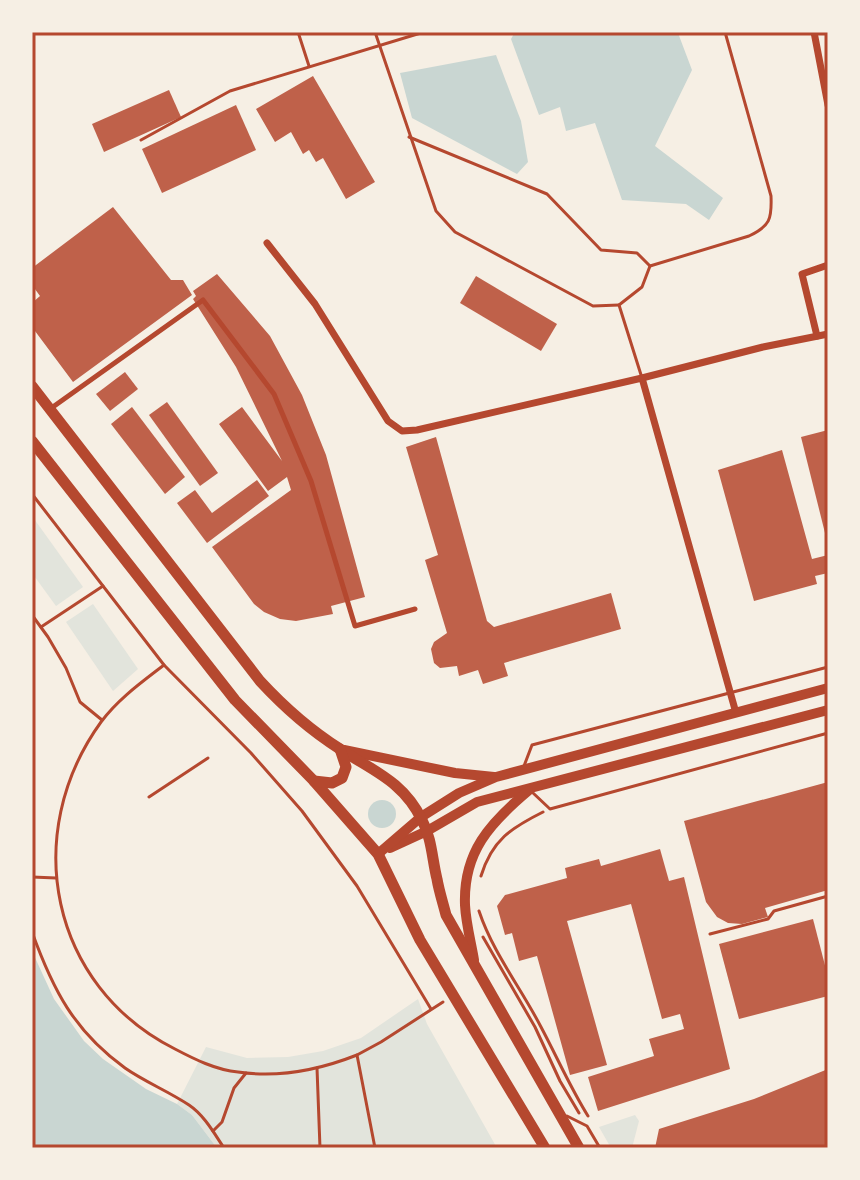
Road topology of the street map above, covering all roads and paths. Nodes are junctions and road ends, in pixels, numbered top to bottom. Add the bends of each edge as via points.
1 (298, 32) edge
2 (375, 32) edge
3 (424, 32) edge
4 (725, 32) edge
5 (814, 32) edge
6 (380, 46) junction
7 (309, 67) junction
8 (828, 105) edge
9 (409, 137) junction
10 (141, 140) dead end
11 (267, 243) dead end
12 (828, 265) edge
13 (650, 266) junction
14 (619, 305) junction
15 (828, 334) edge
16 (817, 336) junction
17 (642, 378) junction
18 (32, 386) edge
19 (50, 409) junction
20 (32, 441) edge
21 (32, 494) edge
22 (103, 586) junction
23 (415, 609) dead end
24 (32, 615) edge
25 (41, 627) junction
26 (164, 665) junction
27 (828, 667) edge
28 (828, 688) edge
29 (731, 692) junction
30 (828, 710) edge
31 (736, 713) junction
32 (102, 720) junction
33 (828, 733) edge
34 (340, 749) junction
35 (208, 758) dead end
36 (523, 769) junction
37 (496, 777) junction
38 (314, 781) junction
39 (529, 790) junction
40 (149, 797) dead end
41 (550, 809) junction
42 (421, 817) junction
43 (427, 831) junction
44 (378, 854) junction
45 (32, 877) edge
46 (56, 878) junction
47 (478, 886) dead end
48 (828, 896) edge
49 (479, 911) dead end
50 (32, 932) edge
51 (481, 933) dead end
52 (710, 934) dead end
53 (475, 968) junction
54 (453, 996) junction
55 (431, 1009) junction
56 (357, 1055) junction
57 (317, 1068) junction
58 (246, 1073) junction
59 (558, 1112) junction
60 (593, 1123) dead end
61 (587, 1126) junction
62 (213, 1131) junction
63 (224, 1148) edge
64 (320, 1148) edge
65 (375, 1148) edge
66 (545, 1148) edge
67 (579, 1148) edge
68 (600, 1148) edge

1 - 7 lane
2 - 6 lane
3 - 6 lane
4 - 13 lane via 772,214 764,229 749,236
5 - 8 street
6 - 7 lane
6 - 9 lane
7 - 10 lane via 230,91
9 - 13 lane via 547,194 601,250 637,253
9 - 14 lane via 436,211 455,232 593,306
11 - 17 street via 315,304 388,421 402,431
12 - 16 street via 802,274
13 - 14 lane via 642,287
14 - 17 lane
15 - 16 street
16 - 17 street
17 - 29 street
18 - 19 main road
19 - 23 street via 203,300 274,394 311,481 355,626
19 - 34 main road via 260,681
20 - 38 main road via 235,700
21 - 22 path
22 - 25 path
22 - 26 path
24 - 25 path
25 - 32 path via 80,702
26 - 32 path
26 - 55 path via 302,811 357,886
27 - 29 lane
28 - 31 main road
29 - 31 street
29 - 36 lane via 532,745
30 - 39 main road
31 - 36 main road
32 - 46 path via 69,785 57,837
33 - 41 lane
34 - 37 main road
34 - 38 main road via 346,767 342,778
34 - 42 main road via 398,785
35 - 40 path
36 - 37 main road
37 - 42 main road
38 - 44 main road
39 - 41 lane
39 - 43 main road via 477,802
39 - 53 main road via 487,830 468,870 465,907
41 - 47 path via 499,841
42 - 43 main road
42 - 44 main road
43 - 44 main road
43 - 53 main road via 446,915
44 - 54 main road
45 - 46 path
46 - 58 path via 64,920 81,959 121,1011 186,1055
48 - 52 path
49 - 60 path
50 - 62 path via 59,997 88,1038 126,1069 191,1106
51 - 61 path
53 - 59 main road
54 - 55 path
54 - 66 main road
55 - 56 path
56 - 57 path
56 - 65 path
57 - 58 path
57 - 64 path
58 - 62 path
59 - 61 lane
59 - 67 main road
61 - 68 lane
62 - 63 path

